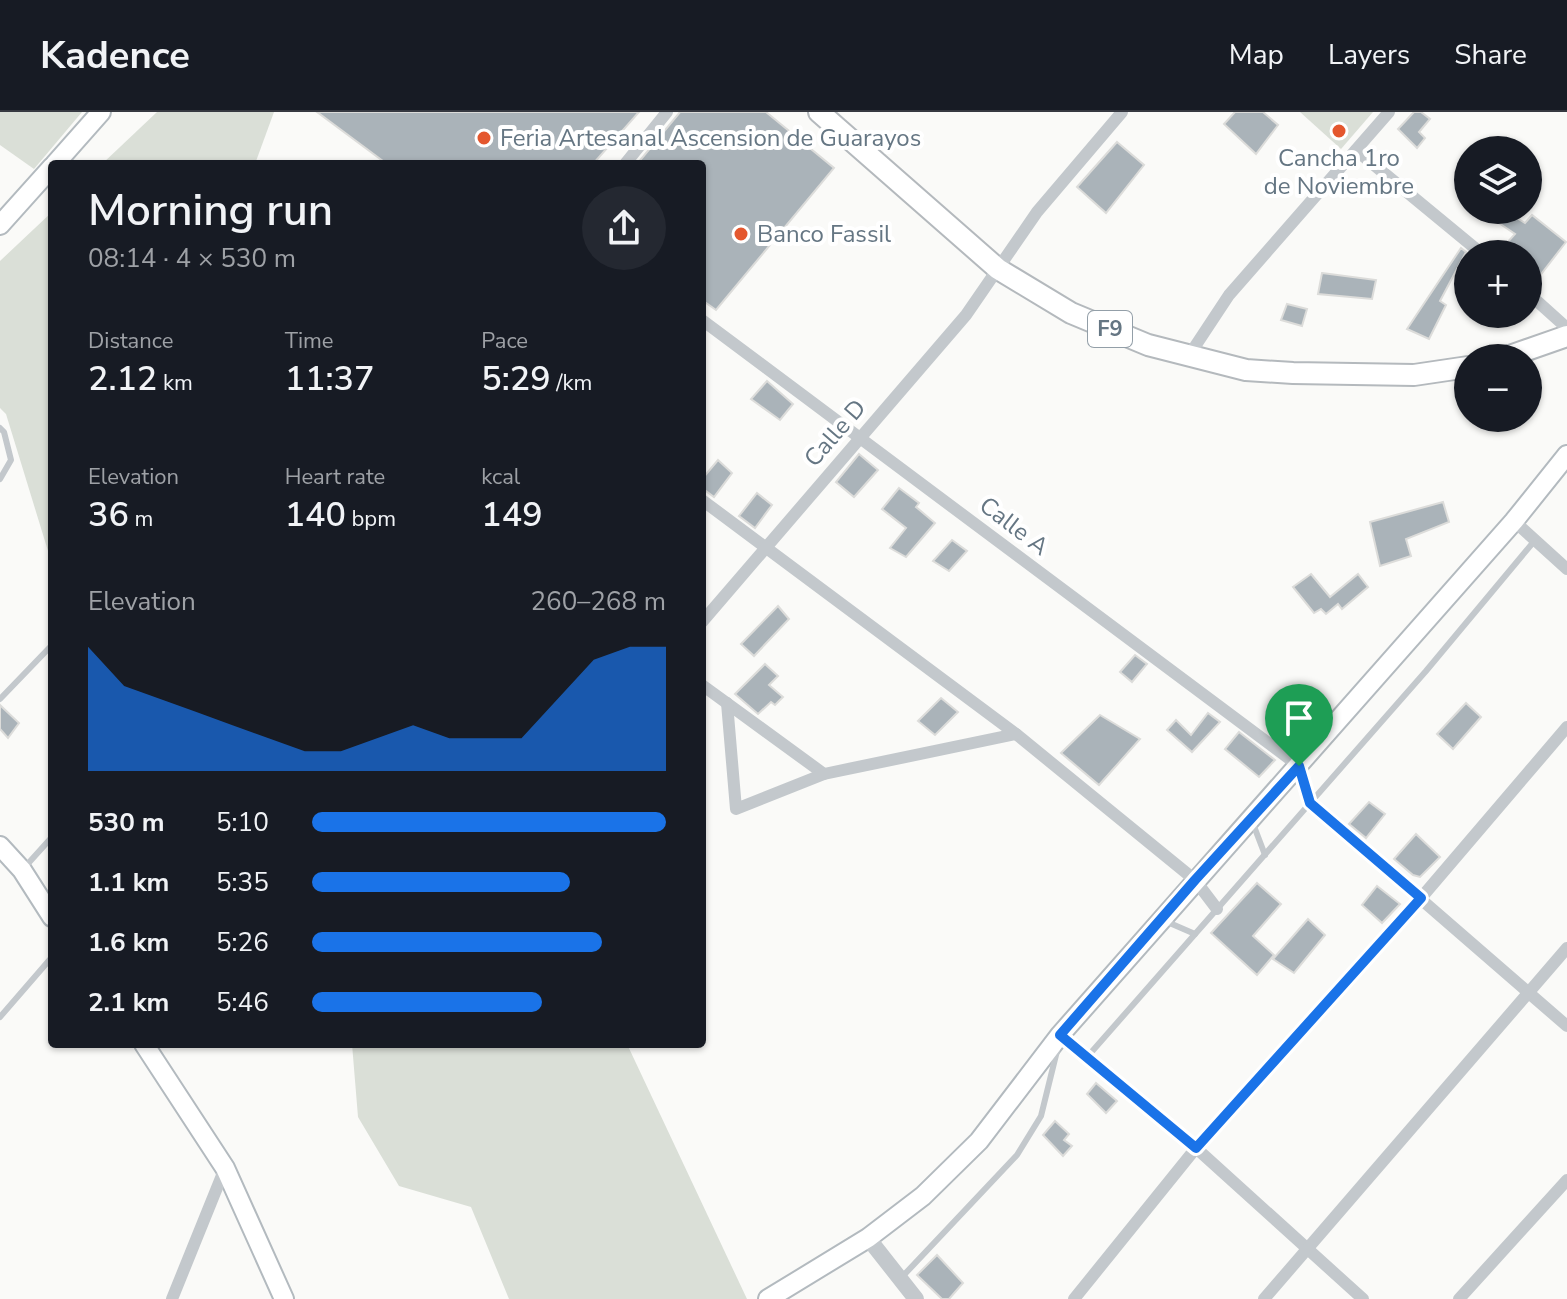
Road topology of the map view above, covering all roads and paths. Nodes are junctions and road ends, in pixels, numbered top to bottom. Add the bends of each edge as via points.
1 (101, 112) edge
2 (667, 112) edge
3 (819, 112) edge
4 (1122, 112) edge
5 (1389, 112) edge
6 (1356, 150) junction
7 (58, 160) edge
8 (628, 160) edge
9 (48, 172) edge
10 (0, 225) edge
11 (1465, 240) edge
12 (998, 269) junction
13 (1542, 306) edge
14 (706, 323) edge
15 (1567, 328) edge
16 (1567, 336) edge
17 (1542, 345) edge
18 (1190, 354) junction
19 (1454, 369) edge
20 (0, 428) edge
21 (860, 437) junction
22 (1567, 455) edge
23 (0, 479) edge
24 (706, 503) edge
25 (1514, 521) junction
26 (1536, 539) junction
27 (765, 547) junction
28 (1567, 569) edge
29 (706, 617) edge
30 (48, 649) edge
31 (706, 688) edge
32 (0, 699) edge
33 (727, 703) junction
34 (1567, 727) edge
35 (1016, 734) junction
36 (1299, 766) junction
37 (824, 774) junction
38 (1310, 803) junction
39 (1251, 819) junction
40 (48, 841) edge
41 (0, 846) edge
42 (1265, 855) junction
43 (22, 870) junction
44 (1195, 880) junction
45 (1421, 898) junction
46 (1217, 909) junction
47 (48, 911) edge
48 (1161, 919) junction
49 (1195, 934) junction
50 (1567, 948) edge
51 (48, 961) edge
52 (1529, 992) junction
53 (1, 1013) edge
54 (1567, 1026) edge
55 (1060, 1035) junction
56 (147, 1048) edge
57 (1087, 1058) junction
58 (1196, 1148) junction
59 (225, 1168) junction
60 (1567, 1180) edge
61 (868, 1238) junction
62 (1308, 1248) junction
63 (900, 1279) junction
64 (172, 1299) edge
65 (284, 1299) edge
66 (768, 1299) edge
67 (916, 1299) edge
68 (1074, 1299) edge
69 (1264, 1299) edge
70 (1363, 1299) edge
71 (1459, 1299) edge

1 - 7 main road
2 - 8 street
3 - 12 highway, F9
4 - 12 street, Calle D via 1037,212
5 - 6 street
6 - 11 street
6 - 18 street via 1229,295
9 - 10 main road
12 - 18 highway, F9 via 1071,313 1148,345
12 - 21 street, Calle D via 966,315
13 - 15 street
14 - 21 street, Calle A
16 - 17 highway
18 - 19 highway, F9 via 1246,370 1325,375 1414,375
20 - 23 lane via 11,460
21 - 27 street, Calle D
21 - 36 street, Calle A
22 - 25 main road
24 - 27 street
25 - 26 street
25 - 36 main road
26 - 28 street
26 - 38 lane
27 - 29 street, Calle D
27 - 35 street
30 - 32 lane
31 - 33 street
33 - 37 street
33 - 37 street via 736,809
34 - 45 street
35 - 37 street
35 - 44 street
36 - 38 street
36 - 39 main road
38 - 42 lane
38 - 45 street
39 - 42 lane
39 - 44 main road
40 - 43 lane
41 - 43 main road
42 - 46 lane
43 - 47 main road
44 - 46 street
44 - 48 main road
45 - 52 street
45 - 58 street
46 - 49 lane
48 - 49 lane
48 - 55 main road
49 - 57 lane
50 - 52 street
51 - 53 lane
52 - 54 street
52 - 62 street
55 - 57 street
55 - 61 main road via 979,1141 923,1196
55 - 63 lane via 1041,1116 1017,1155
56 - 59 main road
57 - 58 street
58 - 62 street
58 - 68 street
59 - 64 street
59 - 65 main road
60 - 71 street
61 - 63 street
61 - 66 main road
62 - 69 street
62 - 70 street
63 - 67 street

